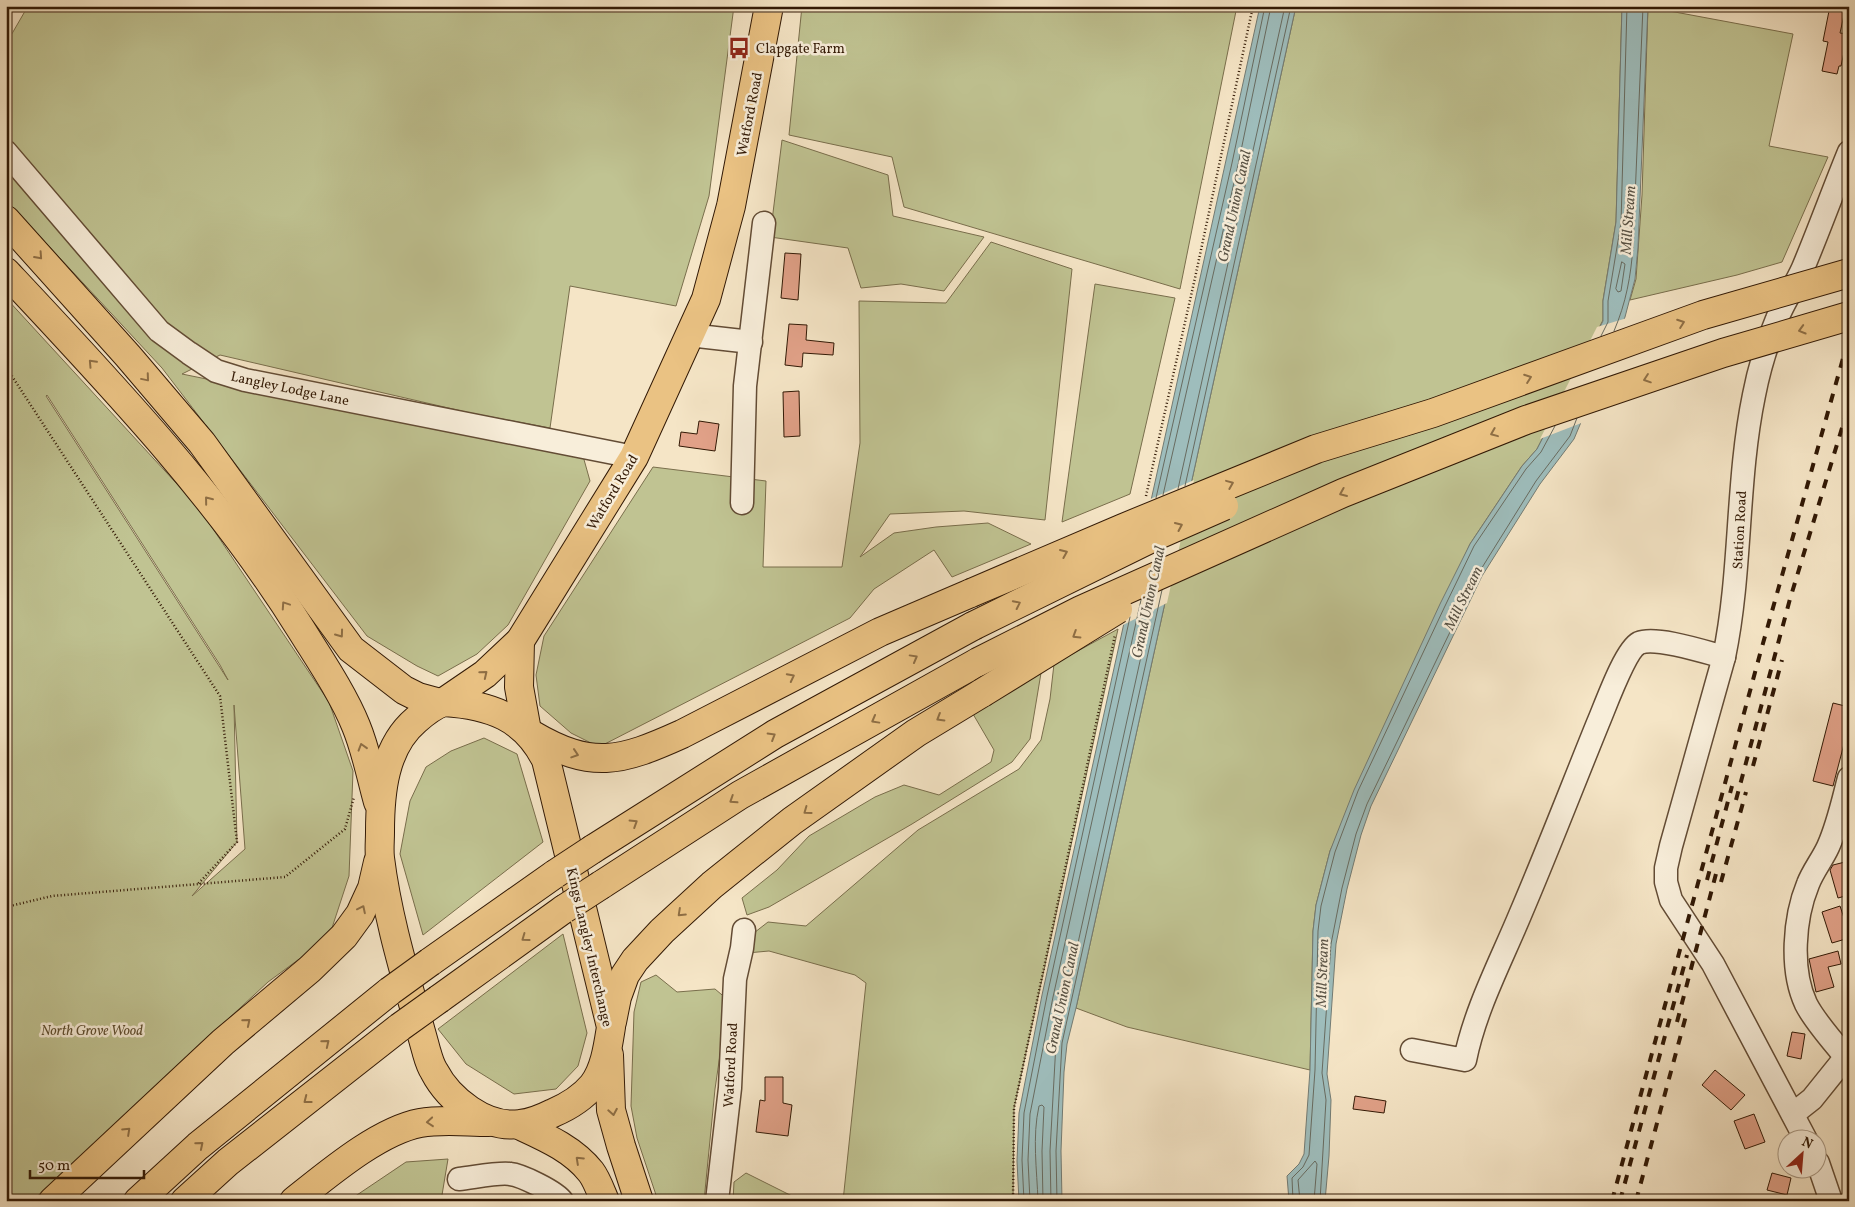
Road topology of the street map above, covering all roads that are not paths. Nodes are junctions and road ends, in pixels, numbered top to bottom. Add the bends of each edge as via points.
1 (769, 6) edge
2 (6, 152) edge
3 (1849, 152) edge
4 (6, 220) edge
5 (764, 223) dead end
6 (6, 272) edge
7 (1849, 273) edge
8 (1849, 316) edge
9 (689, 334) junction
10 (751, 342) junction
11 (1433, 413) junction
12 (634, 457) junction
13 (742, 503) dead end
14 (1191, 562) junction
15 (520, 641) junction
16 (1724, 657) junction
17 (442, 702) junction
18 (529, 732) junction
19 (1849, 778) edge
20 (380, 811) junction
21 (380, 857) junction
22 (744, 930) dead end
23 (609, 1036) junction
24 (1412, 1050) dead end
25 (1847, 1055) edge
26 (1793, 1114) junction
27 (508, 1124) junction
28 (1801, 1130) edge
29 (459, 1179) dead end
30 (1824, 1180) edge
31 (53, 1201) edge
32 (138, 1201) edge
33 (185, 1201) edge
34 (294, 1201) edge
35 (562, 1201) edge
36 (605, 1201) edge
37 (640, 1201) edge
38 (717, 1201) edge
39 (1831, 1201) edge

1 - 9 main road, Watford Road via 731,206 706,299
2 - 12 street, Langley Lodge Lane via 159,331 216,371 255,382
3 - 16 street, Station Road via 1802,270 1777,319 1754,394 1745,447 1734,601
4 -> 17 main road, Kings Langley Interchange via 202,442 351,649 404,690
5 - 10 street
20 -> 6 main road via 356,726 328,672 287,607 239,538 172,455 117,390
11 -> 7 main road, bridge via 1703,315
8 -> 14 main road, bridge via 1723,353 1526,420 1343,493
9 - 10 street
9 - 12 main road, Watford Road
10 - 13 street via 745,386
18 -> 11 main road, bridge via 549,745 580,756 601,759 624,757 651,748 880,632 971,593 1316,449
32 -> 11 main road, bridge via 198,1146 390,991 555,874 775,734 973,626 1158,535
12 - 15 main road, Watford Road
14 -> 23 main road, bridge via 916,733 792,821 712,885 635,960 619,990
14 -> 33 main road, bridge via 1081,610 978,662 740,795 564,910 400,1027 228,1162
17 -> 15 main road, Watford Road via 486,674
15 - 18 main road via 519,687
16 - 24 street via 1672,644 1652,642 1633,647 1613,687 1471,1032 1465,1060
16 - 26 street, Station Road via 1671,846 1666,882 1671,900 1716,970
17 - 18 main road, Kings Langley Interchange via 487,708
17 - 20 main road via 409,726 398,743 383,784
18 - 23 main road, Kings Langley Interchange via 546,760
19 - 25 street via 1835,830 1800,905 1796,941 1798,985 1806,1006
20 - 21 main road
21 - 27 main road via 389,912 434,1071 449,1094 466,1107
31 -> 21 main road via 223,1042 344,936 360,914
22 - 38 street, Watford Road via 735,979 730,1088
23 - 27 main road, Kings Langley Interchange via 602,1066 593,1084 581,1095 540,1120
23 -> 37 main road via 611,1110
25 - 26 street via 1812,1099
26 - 28 street, Station Road
27 -> 34 main road via 442,1121 403,1127 357,1152
36 -> 27 main road via 592,1173 575,1156 554,1142
29 - 35 street via 510,1174 536,1184
30 - 39 street

